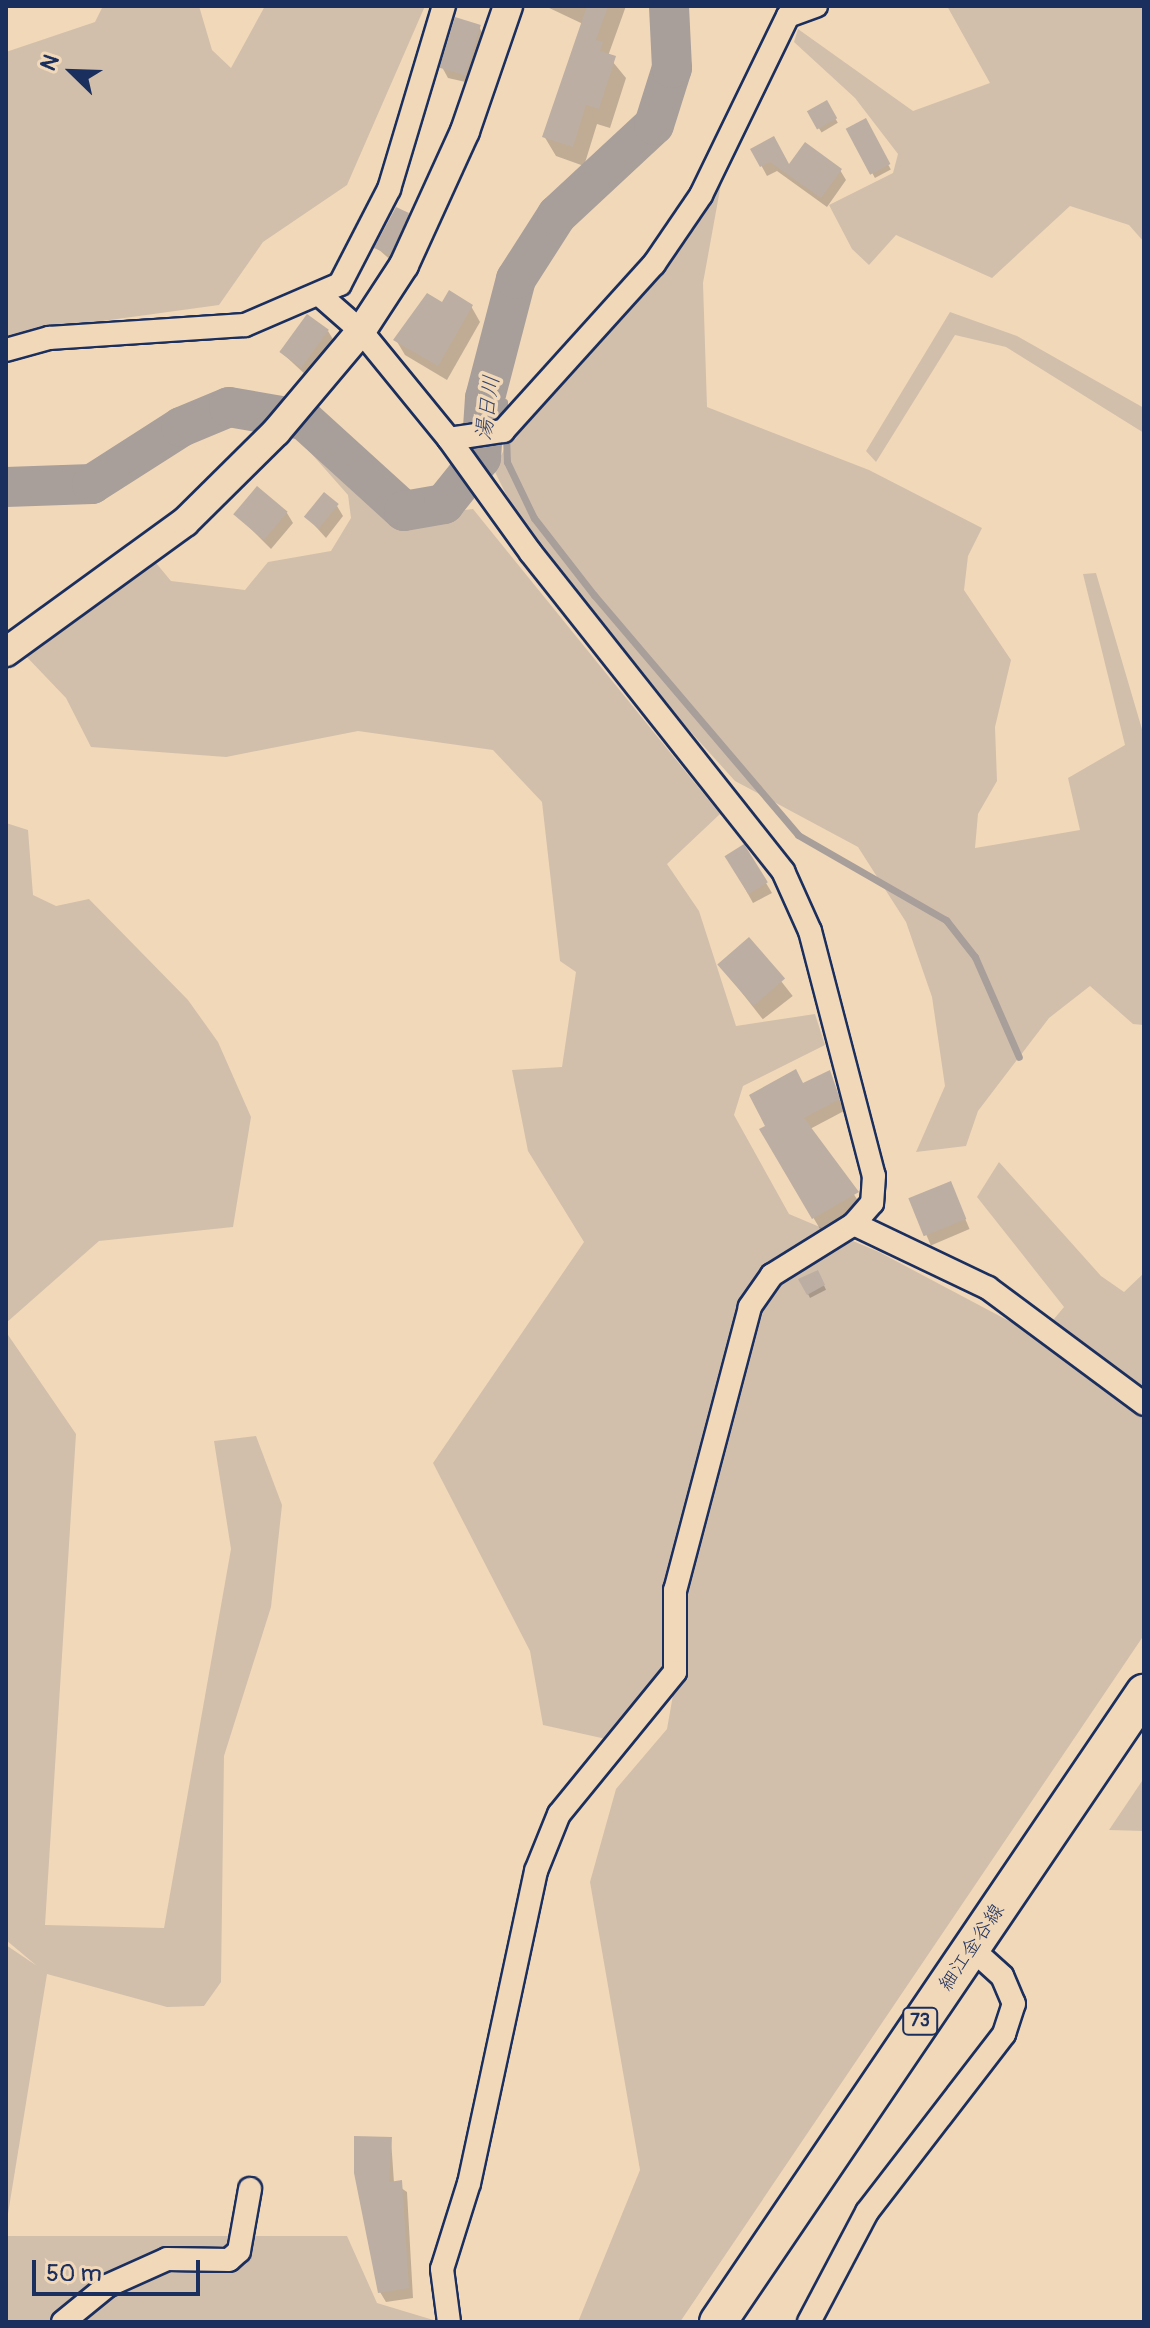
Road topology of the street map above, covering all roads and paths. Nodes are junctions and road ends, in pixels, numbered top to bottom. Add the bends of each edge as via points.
1 (444, 6) edge
2 (508, 6) edge
3 (816, 6) edge
4 (321, 296) junction
5 (361, 331) junction
6 (6, 350) edge
7 (449, 439) junction
8 (6, 652) edge
9 (854, 1224) junction
10 (1144, 1404) edge
11 (1134, 1707) edge
12 (970, 1947) junction
13 (250, 2189) dead end
14 (63, 2322) edge
15 (449, 2322) edge
16 (718, 2322) edge
17 (809, 2322) edge

1 - 4 street via 389,189 340,284
2 - 5 street via 459,144 404,265
3 - 7 street via 788,16 701,195 654,264 503,431
4 - 5 street
4 - 6 street via 245,325 49,338
5 - 7 street
5 - 8 street via 276,432 185,522
7 - 9 street via 531,553 783,871 810,931 869,1144 872,1203
9 - 10 street via 988,1288
9 - 15 street via 772,1275 750,1307 675,1590 675,1672 559,1814 536,1871 469,2183 442,2269
11 - 12 main road, 細江金谷線 / 73
12 - 16 main road, 細江金谷線 / 73
12 - 17 street via 1002,1976 1014,2004 1004,2034 883,2188
13 - 14 street via 239,2251 229,2260 167,2259 107,2286

